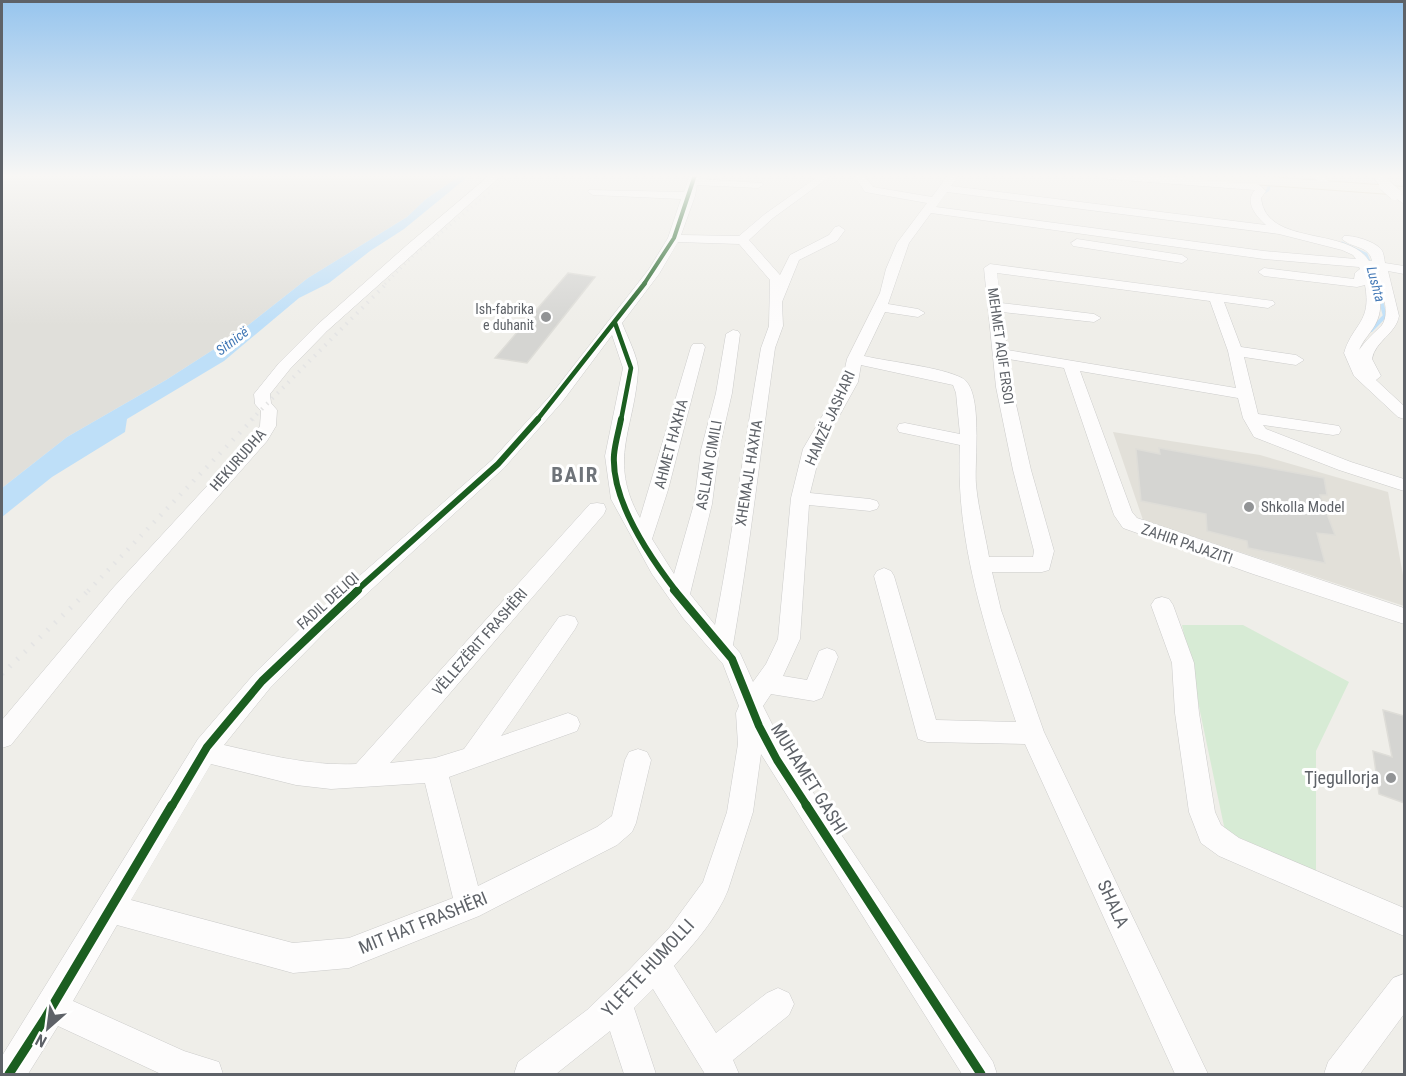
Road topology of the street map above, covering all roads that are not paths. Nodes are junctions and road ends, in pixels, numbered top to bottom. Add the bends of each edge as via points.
1 (436, 225) edge
2 (678, 225) edge
3 (759, 225) edge
4 (917, 225) edge
5 (1075, 225) edge
6 (1218, 225) edge
7 (1274, 225) edge
8 (839, 230) dead end
9 (1279, 230) junction
10 (1329, 233) dead end
11 (674, 237) junction
12 (742, 240) junction
13 (1067, 242) dead end
14 (1182, 259) dead end
15 (1369, 267) junction
16 (1404, 270) edge
17 (1264, 272) dead end
18 (1216, 298) junction
19 (775, 302) junction
20 (1268, 304) dead end
21 (880, 307) junction
22 (996, 307) junction
23 (1373, 310) junction
24 (918, 313) dead end
25 (1393, 314) junction
26 (1094, 318) dead end
27 (615, 323) junction
28 (733, 334) dead end
29 (698, 347) dead end
30 (1235, 351) junction
31 (1000, 353) junction
32 (855, 359) junction
33 (1296, 360) dead end
34 (1071, 367) junction
35 (1247, 395) junction
36 (1404, 404) edge
37 (1404, 414) edge
38 (1256, 426) junction
39 (905, 428) dead end
40 (1333, 430) dead end
41 (968, 441) junction
42 (1404, 485) edge
43 (800, 498) junction
44 (870, 505) dead end
45 (597, 508) dead end
46 (642, 540) junction
47 (980, 564) junction
48 (884, 576) dead end
49 (679, 595) junction
50 (1162, 605) dead end
51 (1404, 616) edge
52 (567, 623) dead end
53 (722, 646) junction
54 (827, 657) dead end
55 (754, 694) junction
56 (568, 724) dead end
57 (1032, 733) junction
58 (2, 737) edge
59 (204, 751) junction
60 (472, 758) junction
61 (638, 760) dead end
62 (435, 770) junction
63 (362, 776) junction
64 (469, 906) junction
65 (110, 909) junction
66 (1404, 922) edge
67 (655, 964) junction
68 (1404, 988) edge
69 (617, 1003) junction
70 (778, 1004) dead end
71 (51, 1007) junction
72 (717, 1065) edge
73 (9, 1074) edge
74 (207, 1074) edge
75 (530, 1074) edge
76 (640, 1074) edge
77 (981, 1074) edge
78 (1192, 1074) edge
79 (1340, 1074) edge

1 - 58 street, HEKURUDHA via 320,328 274,377 262,394 269,418 261,437 120,594
2 - 11 street, FADIL DELIQI
3 - 12 street
4 - 21 street, HAMZË JASHARI via 903,243
5 - 15 street
6 - 9 street
7 - 9 street
8 - 19 street, XHEMAJL HAXHA via 833,238 794,258
9 - 15 street via 1344,245 1358,253
10 - 15 street via 1377,252
11 - 12 street
11 - 27 street, FADIL DELIQI
12 - 19 street, XHEMAJL HAXHA via 777,280
13 - 14 street
15 - 16 street
15 - 17 street via 1357,283
15 - 23 street
15 - 25 street
18 - 20 street, MEHMET AQIF ERSOI
18 - 22 street, MEHMET AQIF ERSOI via 990,268
18 - 30 street
19 - 53 street, XHEMAJL HAXHA via 776,327 768,348
21 - 24 street
21 - 32 street, HAMZË JASHARI
22 - 26 street
22 - 31 street, MEHMET AQIF ERSOI
23 - 25 street
23 - 37 street via 1351,353 1359,373
25 - 36 street via 1365,356 1369,372
27 - 46 street, MUHAMET GASHI via 631,368 614,456 617,490
27 - 59 street, FADIL DELIQI via 556,399 498,464 317,626 262,681
28 - 49 street, ASLLAN CIMILI via 703,504
29 - 46 street, AHMET HAXHA
30 - 33 street
30 - 35 street
31 - 34 street
31 - 47 street, MEHMET AQIF ERSOI via 1022,470 1044,551 1042,565
32 - 41 street, SHALA via 959,382 964,393
32 - 43 street, HAMZË JASHARI via 850,382 812,449
34 - 35 street
34 - 51 street, ZAHIR PAJAZITI via 1123,515 1130,523
35 - 38 street
38 - 40 street
38 - 42 street via 1345,466
39 - 41 street
41 - 47 street, SHALA via 967,484
43 - 44 street
43 - 55 street, HAMZË JASHARI via 789,639 775,670
45 - 63 street, VËLLEZËRIT FRASHËRI
46 - 49 street, MUHAMET GASHI
47 - 57 street, SHALA via 990,610
48 - 57 street via 927,731
49 - 53 street, MUHAMET GASHI
50 - 66 street via 1183,663 1197,782 1211,834 1229,847
52 - 60 street
53 - 55 street, MUHAMET GASHI
54 - 55 street via 814,691
55 - 67 street, YLFETE HUMOLLI via 740,812 728,854 714,890
55 - 77 street, MUHAMET GASHI via 759,726 777,760
56 - 60 street
57 - 78 street, SHALA
59 - 63 street via 296,773
59 - 65 street, FADIL DELIQI
60 - 62 street
61 - 64 street, MIT HAT FRASHËRI via 623,823 597,841
62 - 63 street
62 - 64 street
64 - 65 street, MIT HAT FRASHËRI via 349,952 293,958
65 - 71 street, FADIL DELIQI
67 - 69 street, YLFETE HUMOLLI
67 - 72 street
68 - 79 street
69 - 75 street, YLFETE HUMOLLI
69 - 76 street
70 - 72 street via 744,1033
71 - 73 street, FADIL DELIQI
71 - 74 street via 181,1067

